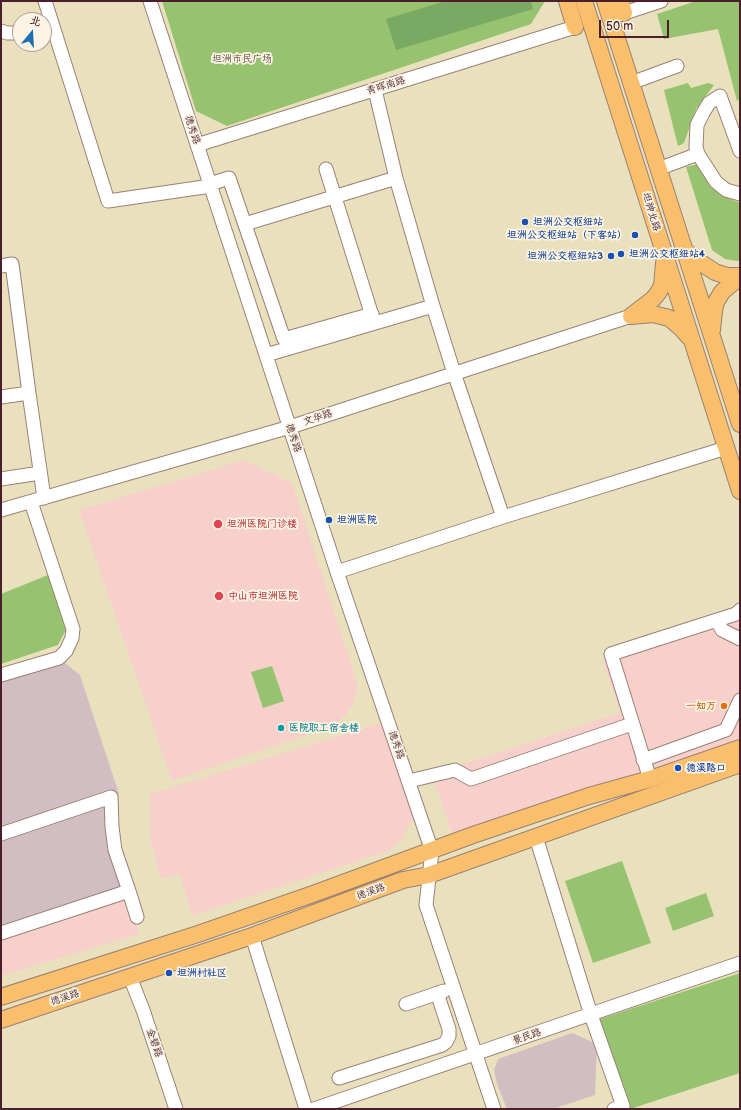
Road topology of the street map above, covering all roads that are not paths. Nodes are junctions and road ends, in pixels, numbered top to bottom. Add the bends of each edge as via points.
1 (45, 1) edge
2 (150, 1) edge
3 (584, 1) edge
4 (605, 1) edge
5 (661, 1) edge
6 (569, 2) edge
7 (618, 11) edge
8 (46, 12) edge
9 (575, 27) joint
10 (1, 31) edge
11 (12, 33) edge
12 (52, 42) edge
13 (677, 66) dead end
14 (631, 83) junction
15 (375, 90) junction
16 (197, 145) junction
17 (740, 151) edge
18 (698, 154) junction
19 (326, 169) dead end
20 (658, 169) junction
21 (396, 178) junction
22 (210, 185) junction
23 (740, 194) edge
24 (335, 197) junction
25 (245, 224) junction
26 (683, 248) junction
27 (664, 255) junction
28 (1, 266) edge
29 (740, 277) edge
30 (433, 306) junction
31 (631, 316) junction
32 (373, 319) junction
33 (713, 340) junction
34 (692, 341) junction
35 (266, 355) junction
36 (454, 373) junction
37 (29, 394) junction
38 (1, 397) edge
39 (740, 424) edge
40 (290, 427) junction
41 (726, 448) junction
42 (40, 473) junction
43 (1, 479) edge
44 (740, 491) edge
45 (44, 498) junction
46 (31, 502) junction
47 (1, 510) edge
48 (503, 517) junction
49 (337, 572) junction
50 (740, 610) edge
51 (717, 620) junction
52 (740, 639) edge
53 (1, 675) edge
54 (740, 700) edge
55 (632, 724) junction
56 (738, 756) edge
57 (644, 760) junction
58 (650, 779) junction
59 (409, 781) junction
60 (1, 834) edge
61 (536, 837) junction
62 (432, 851) junction
63 (429, 875) junction
64 (129, 891) junction
65 (137, 917) dead end
66 (1, 933) edge
67 (252, 936) junction
68 (740, 963) edge
69 (130, 977) junction
70 (453, 988) junction
71 (437, 994) junction
72 (1, 997) edge
73 (406, 1004) dead end
74 (591, 1014) junction
75 (1, 1020) edge
76 (476, 1054) junction
77 (396, 1060) junction
78 (339, 1078) dead end
79 (402, 1079) junction
80 (176, 1109) edge
81 (306, 1109) edge
82 (314, 1109) edge
83 (494, 1109) edge
84 (614, 1109) edge

1 - 8 street
2 - 16 street, 德秀路
3 - 27 main road, 坦神北路
4 - 7 main road, 坦神北路
5 - 7 street
6 - 9 main road
7 - 14 main road, 坦神北路
9 - 15 street, 青晖南路
10 - 11 street
12 - 22 street via 108,201
13 - 14 street
14 - 20 main road, 坦神北路
15 - 16 street, 青晖南路
15 - 21 street
16 - 22 street, 德秀路
17 - 18 street via 720,96 709,103 697,125
18 - 20 street
18 - 23 street via 716,182 726,190
19 - 24 street
20 - 26 main road, 坦神北路
21 - 24 street
21 - 30 street
22 - 25 street via 230,178
22 - 35 street, 德秀路
24 - 25 street
24 - 32 street
25 - 32 street via 284,339
26 - 29 main road via 715,272
26 - 33 main road, 坦神北路
27 - 31 main road via 662,286 653,298
27 - 34 main road, 坦神北路
28 - 37 street via 12,264
29 - 33 main road via 722,292 716,302 712,321
30 - 32 street
30 - 36 street
31 - 34 main road via 653,314 669,318
31 - 36 street, 文华路
32 - 35 street
33 - 39 main road, 坦神北路
34 - 41 main road, 坦神北路
35 - 40 street, 德秀路
36 - 40 street, 文华路
36 - 48 street
37 - 38 street
37 - 42 street
40 - 45 street, 文华路
40 - 49 street, 德秀路
41 - 44 main road, 坦神北路
41 - 48 street
42 - 43 street
42 - 45 street
45 - 46 street, 文华路
46 - 47 street, 文华路
46 - 53 street via 73,629 69,645 59,658
48 - 49 street
49 - 59 street, 德秀路
50 - 51 street via 736,614
51 - 52 street via 722,630
51 - 55 street via 611,654
54 - 57 street via 726,730
55 - 57 street
55 - 59 street via 471,779 455,770
56 - 58 main road, 德溪路
56 - 61 main road, 德溪路
57 - 58 street
58 - 62 main road, 德溪路 via 589,796
59 - 62 street, 德秀路
60 - 64 street via 111,797 115,850
61 - 63 main road, 德溪路
61 - 74 street
62 - 63 street, 德秀路
62 - 72 main road, 德溪路 via 198,934
63 - 67 main road, 德溪路 via 403,880
63 - 70 street, 德秀路 via 426,905
64 - 65 street
64 - 66 street
67 - 69 main road, 德溪路
67 - 81 street
68 - 74 street, 景民路
69 - 75 main road, 德溪路
69 - 80 street, 金碧路
70 - 71 street
70 - 76 street, 德秀路
71 - 73 street
71 - 77 street via 449,1029 446,1042 442,1046
74 - 76 street, 景民路
74 - 84 street via 623,1106
76 - 79 street, 景民路
76 - 83 street, 德秀路
77 - 78 street
77 - 79 street
79 - 82 street, 景民路

